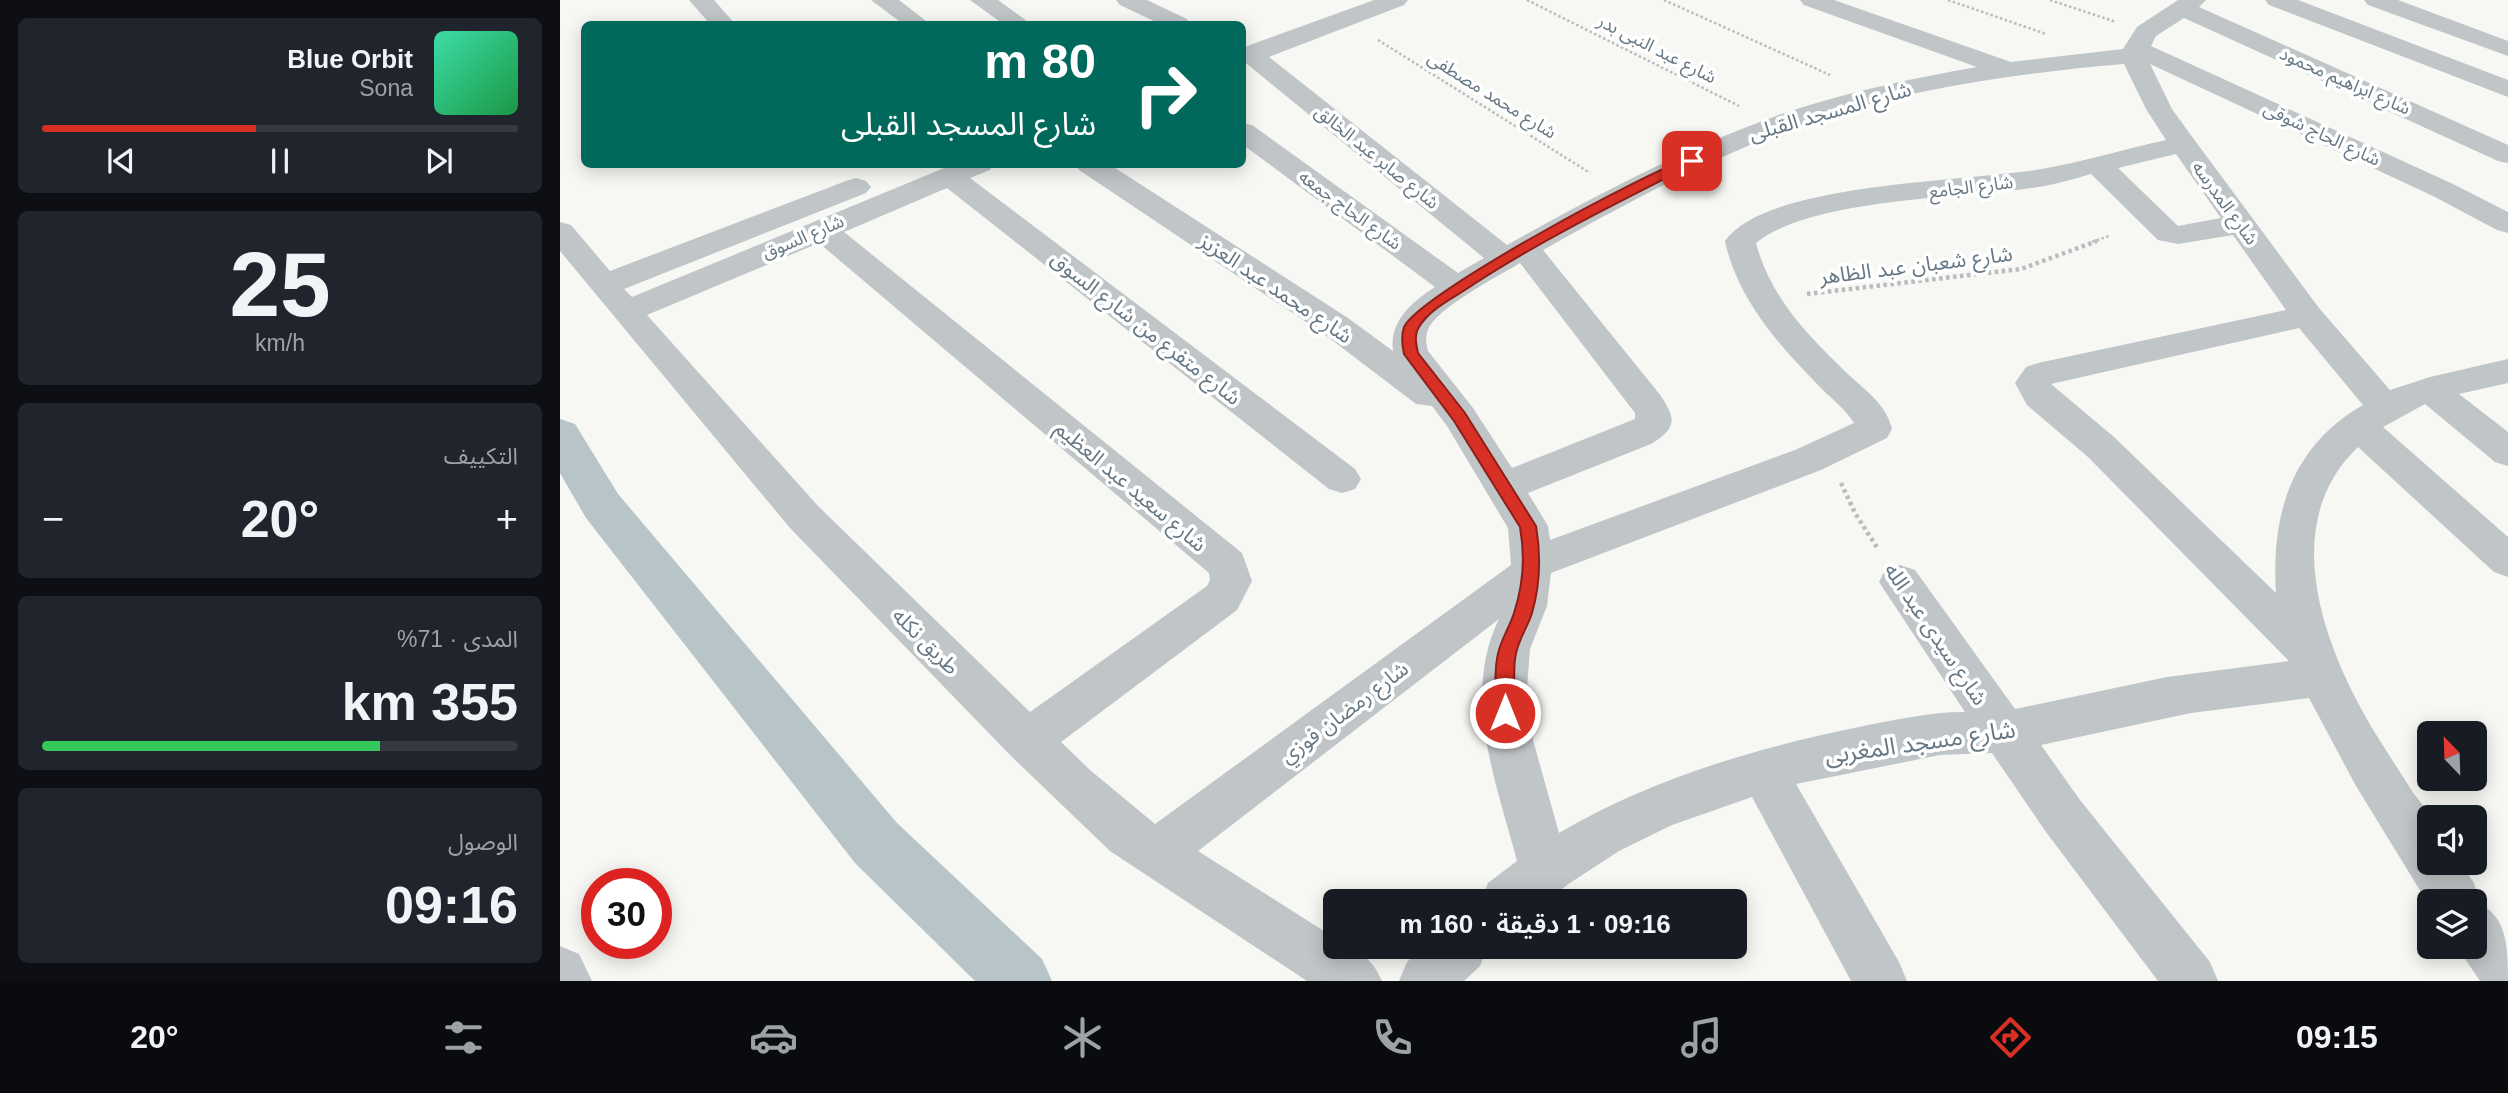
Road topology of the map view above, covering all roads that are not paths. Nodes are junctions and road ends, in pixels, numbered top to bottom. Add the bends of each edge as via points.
1 (701, 0) edge
2 (883, 0) edge
3 (982, 0) edge
4 (1128, 0) edge
5 (1396, 0) edge
6 (1812, 0) edge
7 (2277, 0) edge
8 (2376, 0) edge
9 (2188, 4) edge
10 (1344, 10) edge
11 (720, 21) edge
12 (914, 21) edge
13 (1014, 21) edge
14 (1172, 21) edge
15 (2132, 48) junction
16 (2508, 49) edge
17 (1246, 50) edge
18 (1246, 51) edge
19 (2007, 69) junction
20 (2508, 89) edge
21 (1246, 134) edge
22 (2183, 144) junction
23 (2508, 155) edge
24 (2098, 165) junction
25 (892, 168) edge
26 (1095, 168) edge
27 (965, 171) edge
28 (859, 174) edge
29 (2241, 224) junction
30 (2508, 224) edge
31 (821, 229) junction
32 (560, 231) edge
33 (1515, 253) junction
34 (1458, 288) junction
35 (615, 298) junction
36 (2307, 316) junction
37 (2508, 371) edge
38 (2430, 389) junction
39 (2371, 416) junction
40 (1460, 417) junction
41 (2508, 452) edge
42 (1342, 479) dead end
43 (1503, 487) junction
44 (2508, 561) edge
45 (1531, 568) junction
46 (1900, 582) road end
47 (2319, 668) junction
48 (2002, 732) junction
49 (1027, 741) junction
50 (1763, 771) junction
51 (2417, 841) edge
52 (1157, 852) junction
53 (1544, 869) junction
54 (1520, 889) edge
55 (2487, 945) edge
56 (1449, 959) edge
57 (560, 973) edge
58 (2508, 975) edge
59 (565, 981) edge
60 (1355, 981) edge
61 (1426, 981) edge
62 (1880, 981) edge
63 (2191, 981) edge

1 - 11 street
2 - 12 street
3 - 13 street
4 - 14 street
5 - 10 street
6 - 19 street
7 - 20 street
8 - 16 street
9 - 15 street
9 - 23 street, شارع ابراهيم محمود
10 - 17 street
15 - 19 street, شارع المسجد القبلى
15 - 22 street, شارع المدرسه via 2159,109
15 - 30 street, شارع الحاج شوقى
18 - 33 street, شارع صابر عبد الخالق
19 - 33 street, شارع المسجد القبلى via 1875,96 1774,124 1738,138
21 - 34 street, شارع الحاج جمعه
22 - 24 street, شارع الجامع
22 - 29 street, شارع المدرسه
24 - 29 street via 2169,234
24 - 45 street, شارع الجامع via 2009,183 1834,203 1760,225 1740,241 1751,278 1764,299 1873,421 1874,429 1808,460
25 - 28 street, شارع السوق
26 - 40 street, شارع محمد عبد العزيز via 1336,326
27 - 31 street, شارع السوق
27 - 42 street, شارع متفرع من شارع السوق
28 - 35 street, شارع السوق
29 - 36 street, شارع المدرسه
31 - 35 street, شارع السوق
31 - 49 street, شارع سعيد عبد العظيم via 1228,565 1228,591 1214,606
32 - 35 street, طريق نكله
33 - 34 street, شارع المسجد القبلى
33 - 43 street, شارع صابر عبد الخالق via 1648,405 1655,421 1638,435
34 - 40 street, شارع المسجد القبلى via 1416,319 1409,342 1411,354
35 - 49 street, طريق نكله via 804,517
36 - 39 street, شارع المدرسه
36 - 47 street via 2048,372 2033,383 2040,396 2101,447
37 - 38 street
38 - 39 street
38 - 41 street
39 - 44 street, شارع المدرسه
39 - 47 street via 2333,445 2310,478 2296,517 2293,564 2301,617
40 - 43 street, شارع المسجد القبلى
43 - 45 street, شارع المسجد القبلى via 1528,526
45 - 52 street, شارع رمضان فوزي
45 - 53 street, شارع المسجد القبلى via 1523,614 1506,659 1504,695 1506,731
46 - 48 street, شارع سيدى عبد الله
47 - 48 street, شارع مسجد المغربى
47 - 51 street via 2357,744
48 - 50 street, شارع مسجد المغربى via 1944,734 1818,756
48 - 63 street, شارع سيدى عبد الله
49 - 52 street, طريق نكله via 1126,834
50 - 53 street, شارع مسجد المغربى via 1616,827
50 - 62 street
52 - 60 street, طريق نكله
53 - 54 street, شارع مسجد المغربى
55 - 58 street
56 - 61 street
57 - 59 street

